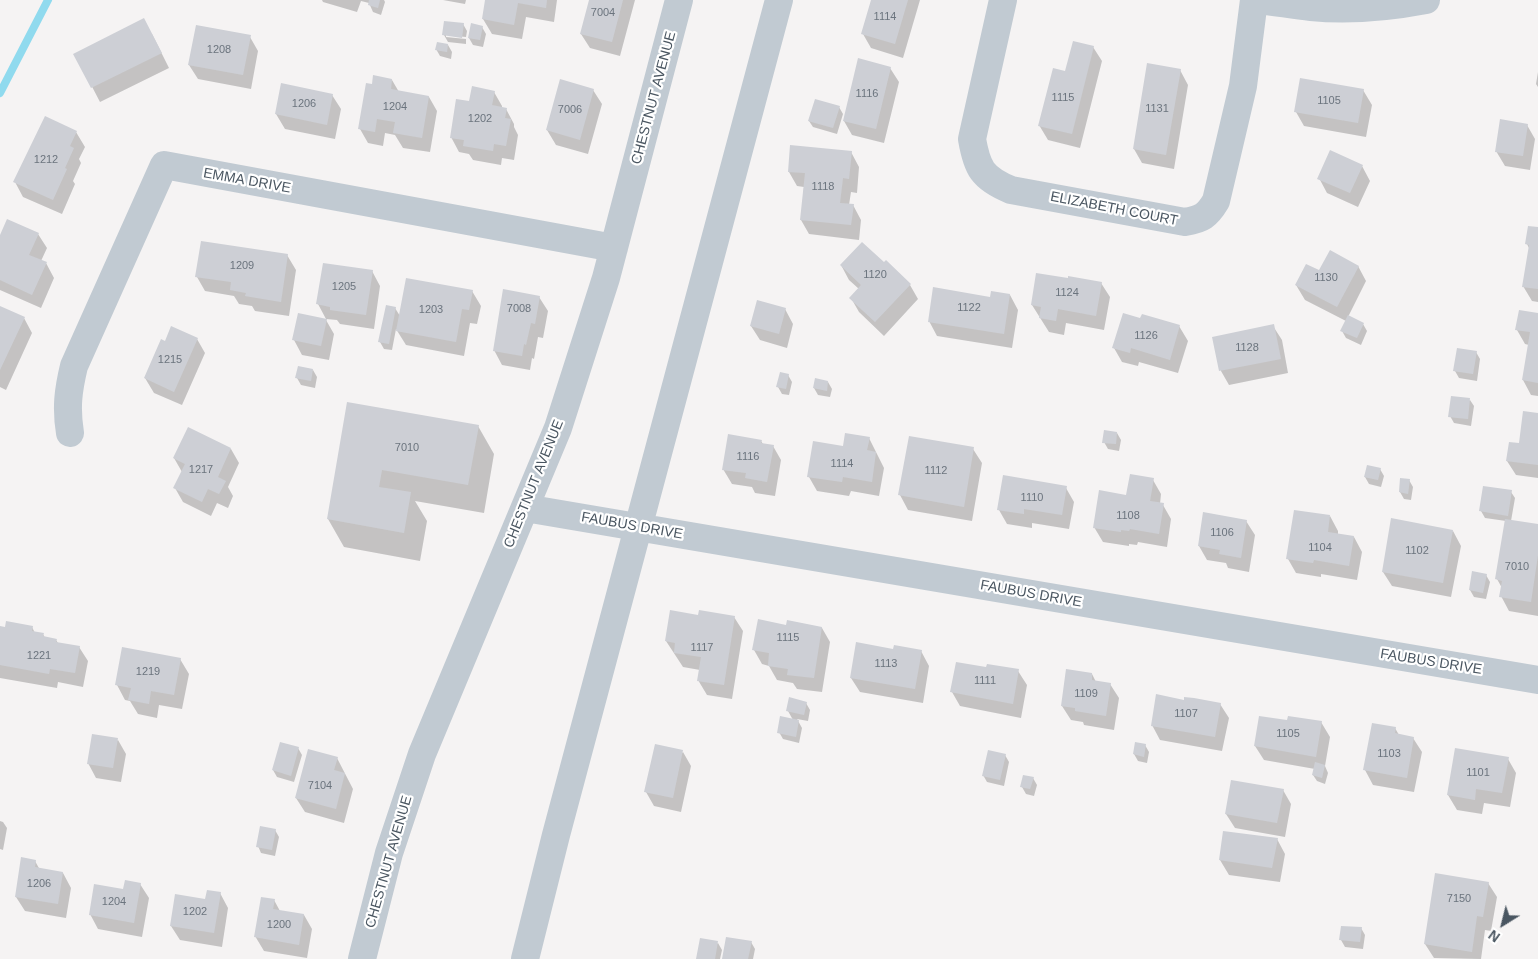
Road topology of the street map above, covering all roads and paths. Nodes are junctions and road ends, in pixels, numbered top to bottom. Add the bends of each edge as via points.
1 (679, 0) edge
2 (779, 0) edge
3 (1003, 0) edge
4 (1256, 0) edge
5 (1426, 0) edge
6 (614, 248) junction
7 (70, 434) dead end
8 (525, 508) junction
9 (638, 527) junction
10 (1538, 680) edge
11 (362, 959) edge
12 (524, 959) edge

1 - 6 street, CHESTNUT AVENUE
2 - 9 street
3 - 4 street, ELIZABETH COURT via 972,139 976,160 984,173 996,184 1010,190 1185,222 1198,220 1216,201 1243,86
4 - 5 street, ELIZABETH COURT via 1312,7 1360,8
6 - 7 street, EMMA DRIVE via 164,165 74,366 68,392
6 - 8 street, CHESTNUT AVENUE via 558,428
8 - 9 street, FAUBUS DRIVE
8 - 11 street, CHESTNUT AVENUE via 422,754 389,853
9 - 10 street, FAUBUS DRIVE
9 - 12 street

